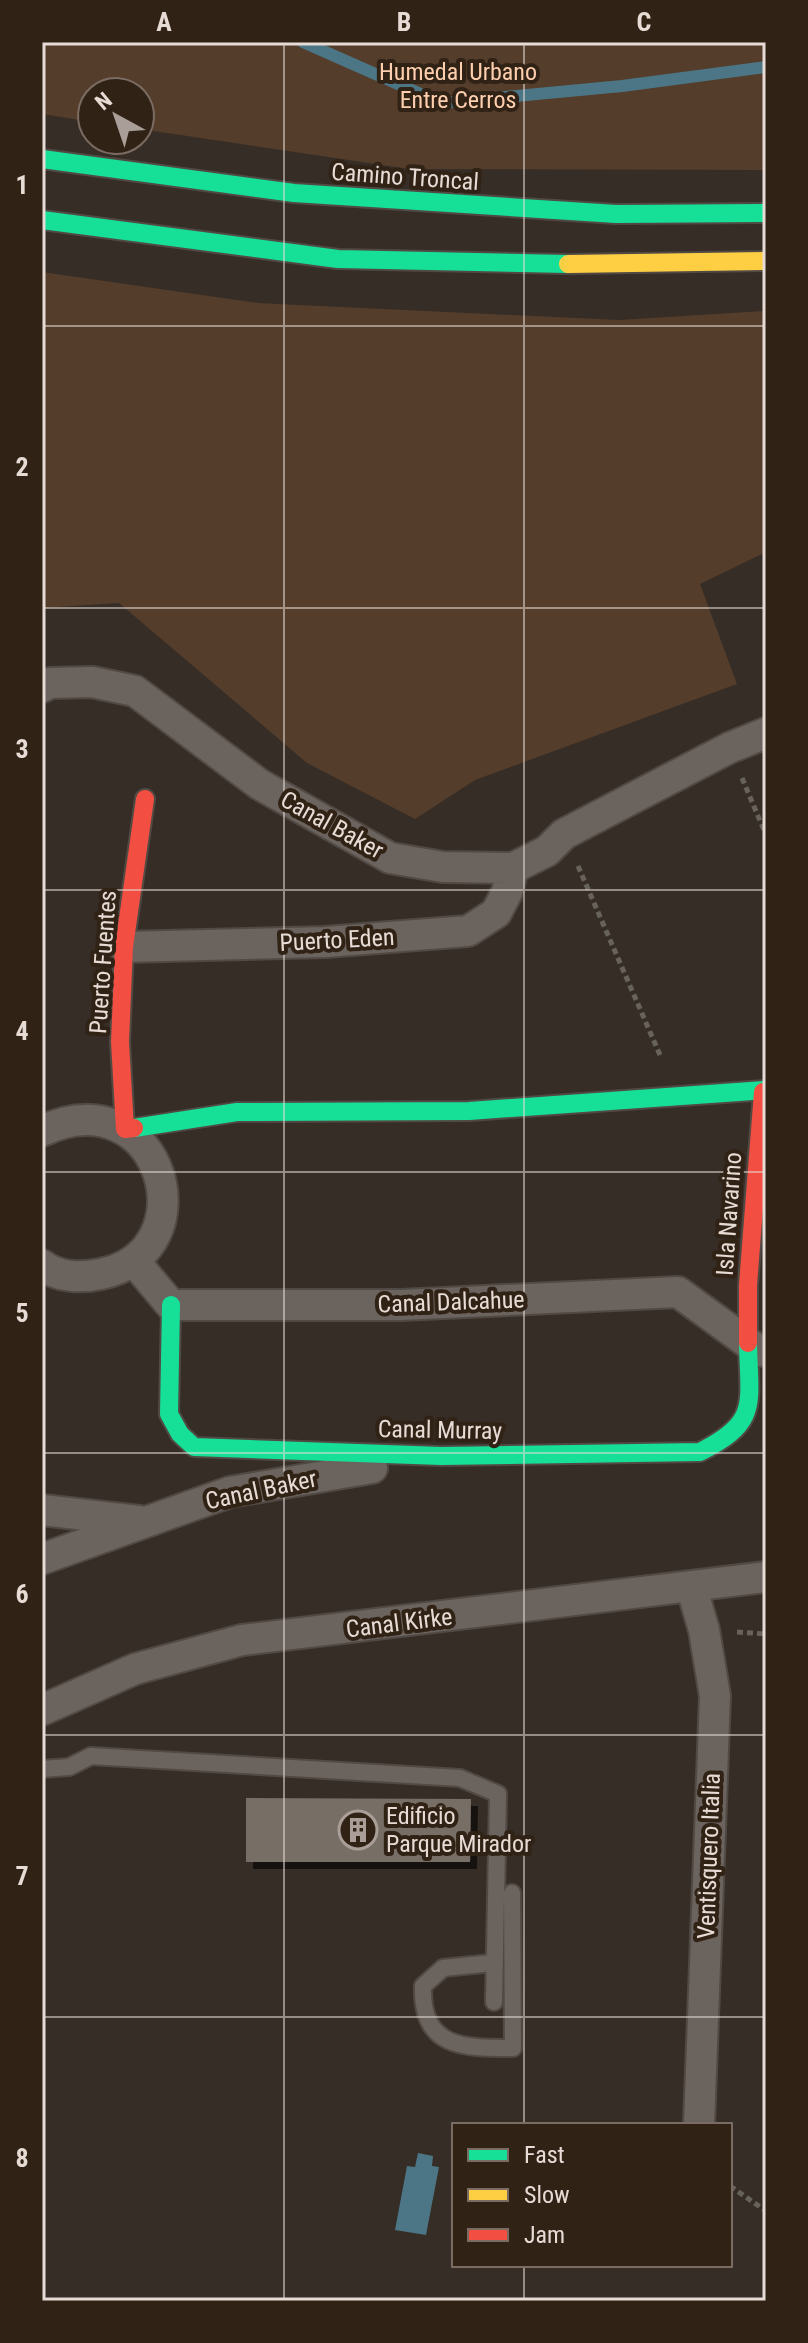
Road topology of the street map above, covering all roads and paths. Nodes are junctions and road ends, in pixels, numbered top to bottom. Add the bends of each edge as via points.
1 (42, 159) edge
2 (766, 213) edge
3 (42, 220) edge
4 (766, 261) edge
5 (42, 687) edge
6 (766, 733) edge
7 (729, 748) junction
8 (145, 799) dead end
9 (564, 834) junction
10 (766, 835) edge
11 (513, 868) junction
12 (124, 947) junction
13 (764, 1091) edge
14 (678, 1096) junction
15 (125, 1129) junction
16 (42, 1131) edge
17 (134, 1261) junction
18 (42, 1265) edge
19 (171, 1305) junction
20 (757, 1349) edge
21 (441, 1456) junction
22 (42, 1510) edge
23 (144, 1521) junction
24 (42, 1559) edge
25 (766, 1577) edge
26 (692, 1589) junction
27 (42, 1710) edge
28 (42, 1769) edge
29 (512, 1893) dead end
30 (492, 1963) junction
31 (494, 2002) dead end
32 (699, 2123) edge
33 (732, 2187) edge
34 (766, 2211) edge

1 - 2 street, Camino Troncal via 294,193 616,214
3 - 4 street via 338,259
5 - 11 street, Canal Baker via 92,682 135,691 259,784 390,858 443,867
6 - 7 street, Canal Baker
7 - 9 street, Canal Baker
7 - 10 path
8 - 12 street, Puerto Fuentes
9 - 11 street, Canal Baker via 547,851
9 - 14 path
11 - 12 street, Puerto Eden via 496,913 468,931 325,942
12 - 15 street, Puerto Fuentes via 120,1042
13 - 14 street
13 - 20 street, Isla Navarino via 748,1285
14 - 15 street via 469,1111 237,1112
15 - 16 street via 99,1120 66,1120
15 - 17 street via 145,1146 160,1170 164,1210 158,1229
17 - 18 street via 120,1270 80,1278
17 - 19 street
19 - 20 street, Canal Dalcahue via 401,1305 678,1292
19 - 21 street, Canal Murray via 169,1414 194,1447
20 - 21 street, Canal Murray via 749,1410 732,1436 700,1452
21 - 23 street, Canal Baker via 230,1492
22 - 23 street
23 - 24 street, Canal Baker
25 - 26 street, Canal Kirke
26 - 27 street, Canal Kirke via 242,1640 135,1669
26 - 32 street, Ventisquero Italia via 715,1696
28 - 30 lane via 69,1767 91,1756 460,1778 498,1794
29 - 30 lane via 513,2048 461,2047 437,2032 422,2010 423,1986 443,1968
30 - 31 lane
33 - 34 path

